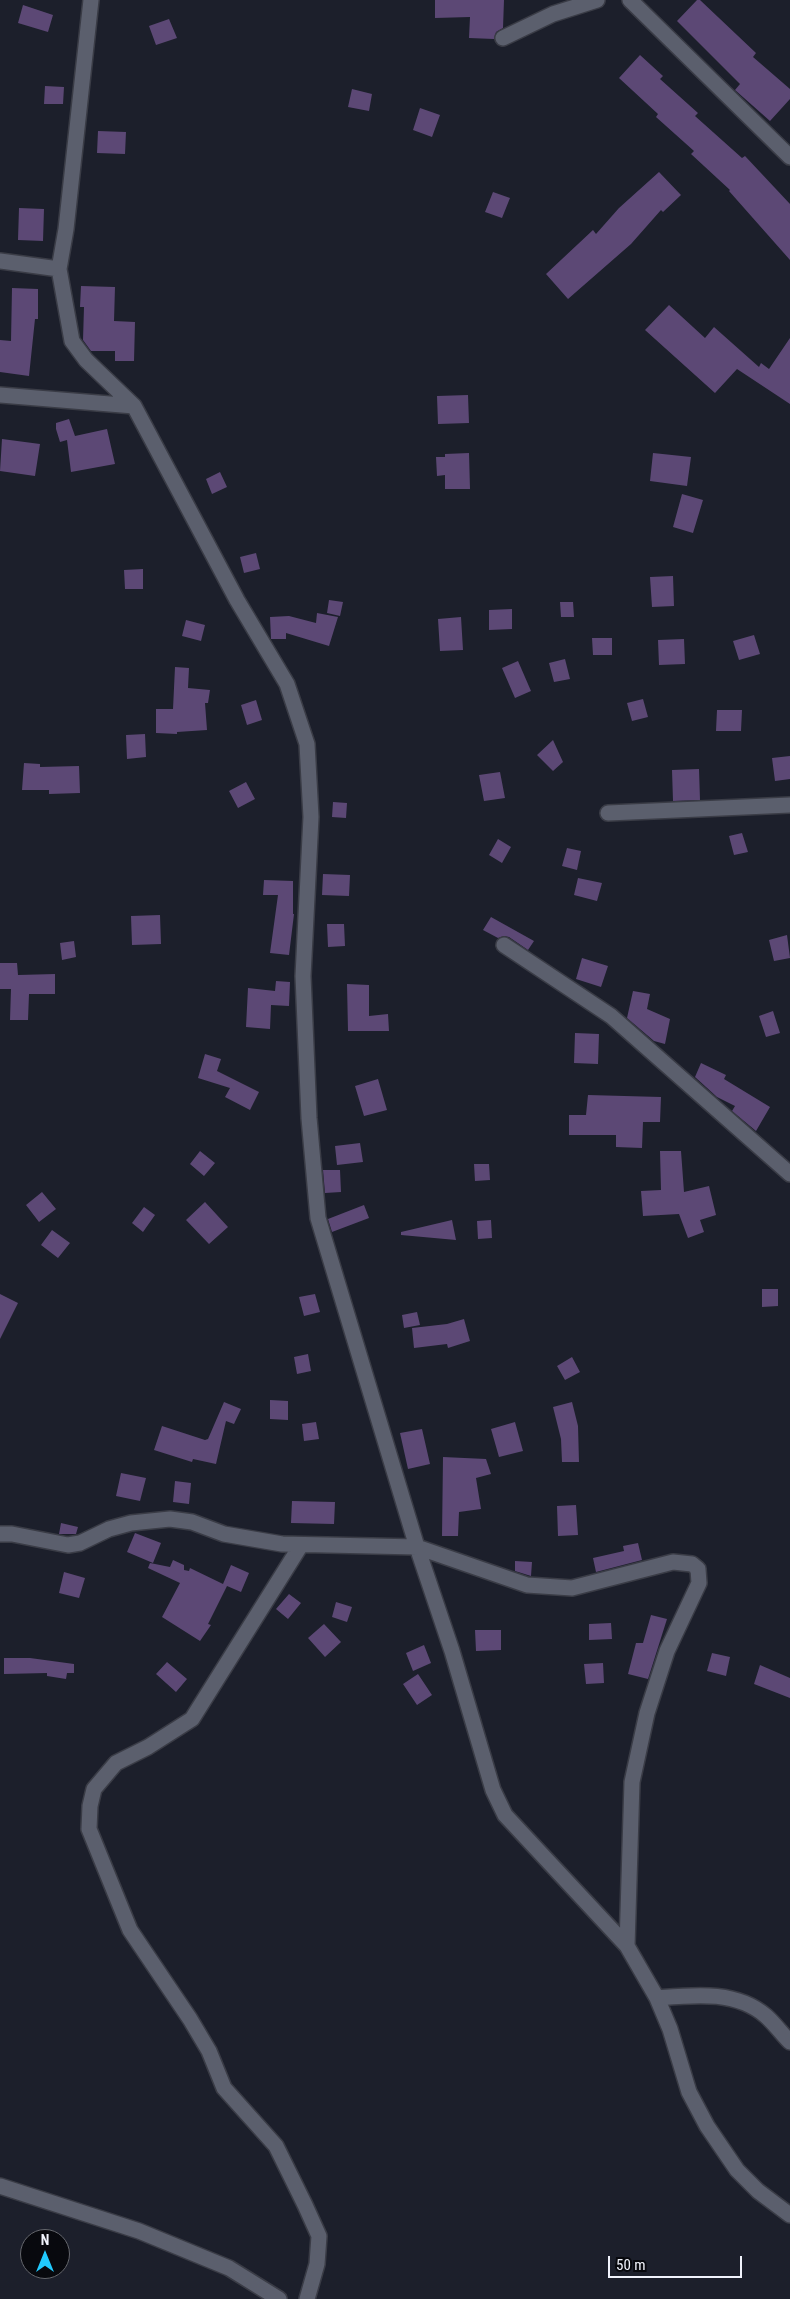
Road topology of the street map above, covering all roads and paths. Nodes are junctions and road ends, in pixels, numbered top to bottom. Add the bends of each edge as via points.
1 (91, 0) edge
2 (597, 0) edge
3 (630, 0) edge
4 (503, 38) dead end
5 (790, 158) edge
6 (0, 262) edge
7 (59, 269) junction
8 (0, 395) edge
9 (134, 406) junction
10 (790, 805) edge
11 (608, 813) dead end
12 (504, 945) dead end
13 (790, 1174) edge
14 (0, 1534) edge
15 (301, 1545) junction
16 (417, 1547) junction
17 (627, 1946) junction
18 (657, 1998) junction
19 (790, 2042) edge
20 (0, 2186) edge
21 (790, 2215) edge
22 (278, 2299) edge
23 (307, 2299) edge

1 - 7 street
2 - 4 street via 553,14
3 - 5 street
6 - 7 street
7 - 9 street via 72,341 86,360
8 - 9 street
9 - 16 street via 237,600 287,684 307,744 311,817 303,976 309,1118 318,1218
10 - 11 street
12 - 13 street via 611,1016
14 - 15 street via 68,1545 124,1525 170,1519 192,1522 224,1534
15 - 16 street
15 - 23 street via 192,1719 116,1763 94,1789 89,1829 130,1930 190,2019 209,2051 224,2088 276,2146 306,2205 319,2236 318,2264
16 - 17 street via 494,1790 505,1815
16 - 17 street via 527,1585 572,1588 673,1562 692,1564 698,1569 699,1583 668,1651 647,1713 632,1782
17 - 18 street
18 - 19 street via 705,1994 743,2002 765,2016
18 - 21 street via 690,2092 707,2126 737,2170 758,2192
20 - 22 street via 148,2235 229,2268

